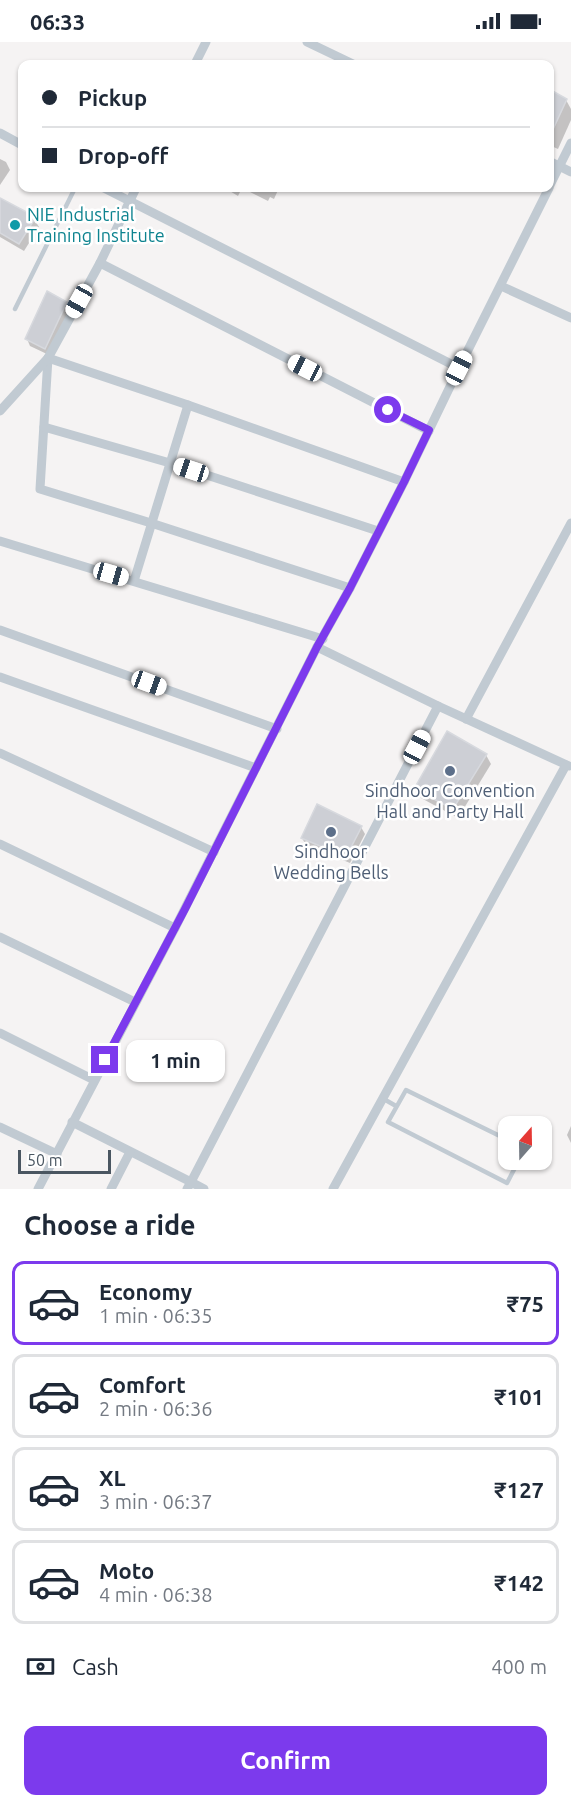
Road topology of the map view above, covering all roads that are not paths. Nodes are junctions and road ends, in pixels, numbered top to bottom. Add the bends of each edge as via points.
1 (206, 42) edge
2 (307, 42) edge
3 (197, 60) edge
4 (345, 60) edge
5 (0, 133) edge
6 (18, 143) edge
7 (571, 143) edge
8 (554, 164) edge
9 (559, 166) junction
10 (571, 172) edge
11 (554, 176) edge
12 (73, 192) edge
13 (112, 192) edge
14 (134, 192) edge
15 (547, 192) edge
16 (129, 201) junction
17 (100, 263) junction
18 (501, 285) junction
19 (15, 309) dead end
20 (571, 318) edge
21 (48, 358) junction
22 (459, 368) junction
23 (188, 405) junction
24 (0, 411) edge
25 (44, 427) junction
26 (429, 430) junction
27 (170, 463) junction
28 (404, 482) junction
29 (151, 523) junction
30 (571, 523) edge
31 (378, 531) junction
32 (568, 537) edge
33 (0, 541) edge
34 (134, 581) junction
35 (350, 588) junction
36 (0, 630) edge
37 (320, 643) junction
38 (0, 677) edge
39 (438, 706) junction
40 (466, 719) junction
41 (277, 729) junction
42 (0, 753) edge
43 (568, 766) edge
44 (256, 768) junction
45 (0, 844) edge
46 (214, 852) junction
47 (175, 928) junction
48 (0, 937) edge
49 (135, 1002) junction
50 (0, 1033) edge
51 (94, 1080) junction
52 (382, 1098) junction
53 (396, 1106) junction
54 (72, 1122) junction
55 (0, 1127) edge
56 (498, 1135) edge
57 (130, 1152) junction
58 (57, 1154) junction
59 (514, 1170) edge
60 (189, 1186) edge
61 (38, 1189) edge
62 (111, 1189) edge
63 (204, 1189) edge
64 (333, 1189) edge

1 - 3 street
2 - 4 street
5 - 6 street
7 - 9 street
8 - 9 street
9 - 10 street
9 - 11 street
12 - 19 lane
13 - 16 street
14 - 16 street
15 - 18 street
16 - 17 street
16 - 22 street
17 - 21 street
17 - 26 street
18 - 20 street
18 - 22 street
21 - 23 street
21 - 24 street
21 - 25 street
22 - 26 street
23 - 27 street
23 - 28 street
25 - 27 street
25 - 29 street via 40,489
26 - 28 street
27 - 29 street
27 - 31 street
28 - 31 street
29 - 34 street
29 - 35 street
30 - 32 street
31 - 35 street
32 - 40 street
33 - 34 street
34 - 37 street
35 - 37 street
36 - 41 street
37 - 39 street
37 - 41 street
38 - 44 street
39 - 40 street
39 - 60 street
40 - 43 street
41 - 44 street
42 - 46 street
43 - 52 street
44 - 46 street
45 - 47 street
46 - 47 street
47 - 49 street
48 - 49 street
49 - 51 street
50 - 51 street
51 - 54 street
52 - 53 lane
52 - 64 street
53 - 56 lane via 406,1090
53 - 59 lane via 388,1122 507,1183
54 - 57 street
54 - 58 street
55 - 58 street
57 - 60 street
57 - 62 street
58 - 61 street
60 - 63 street

